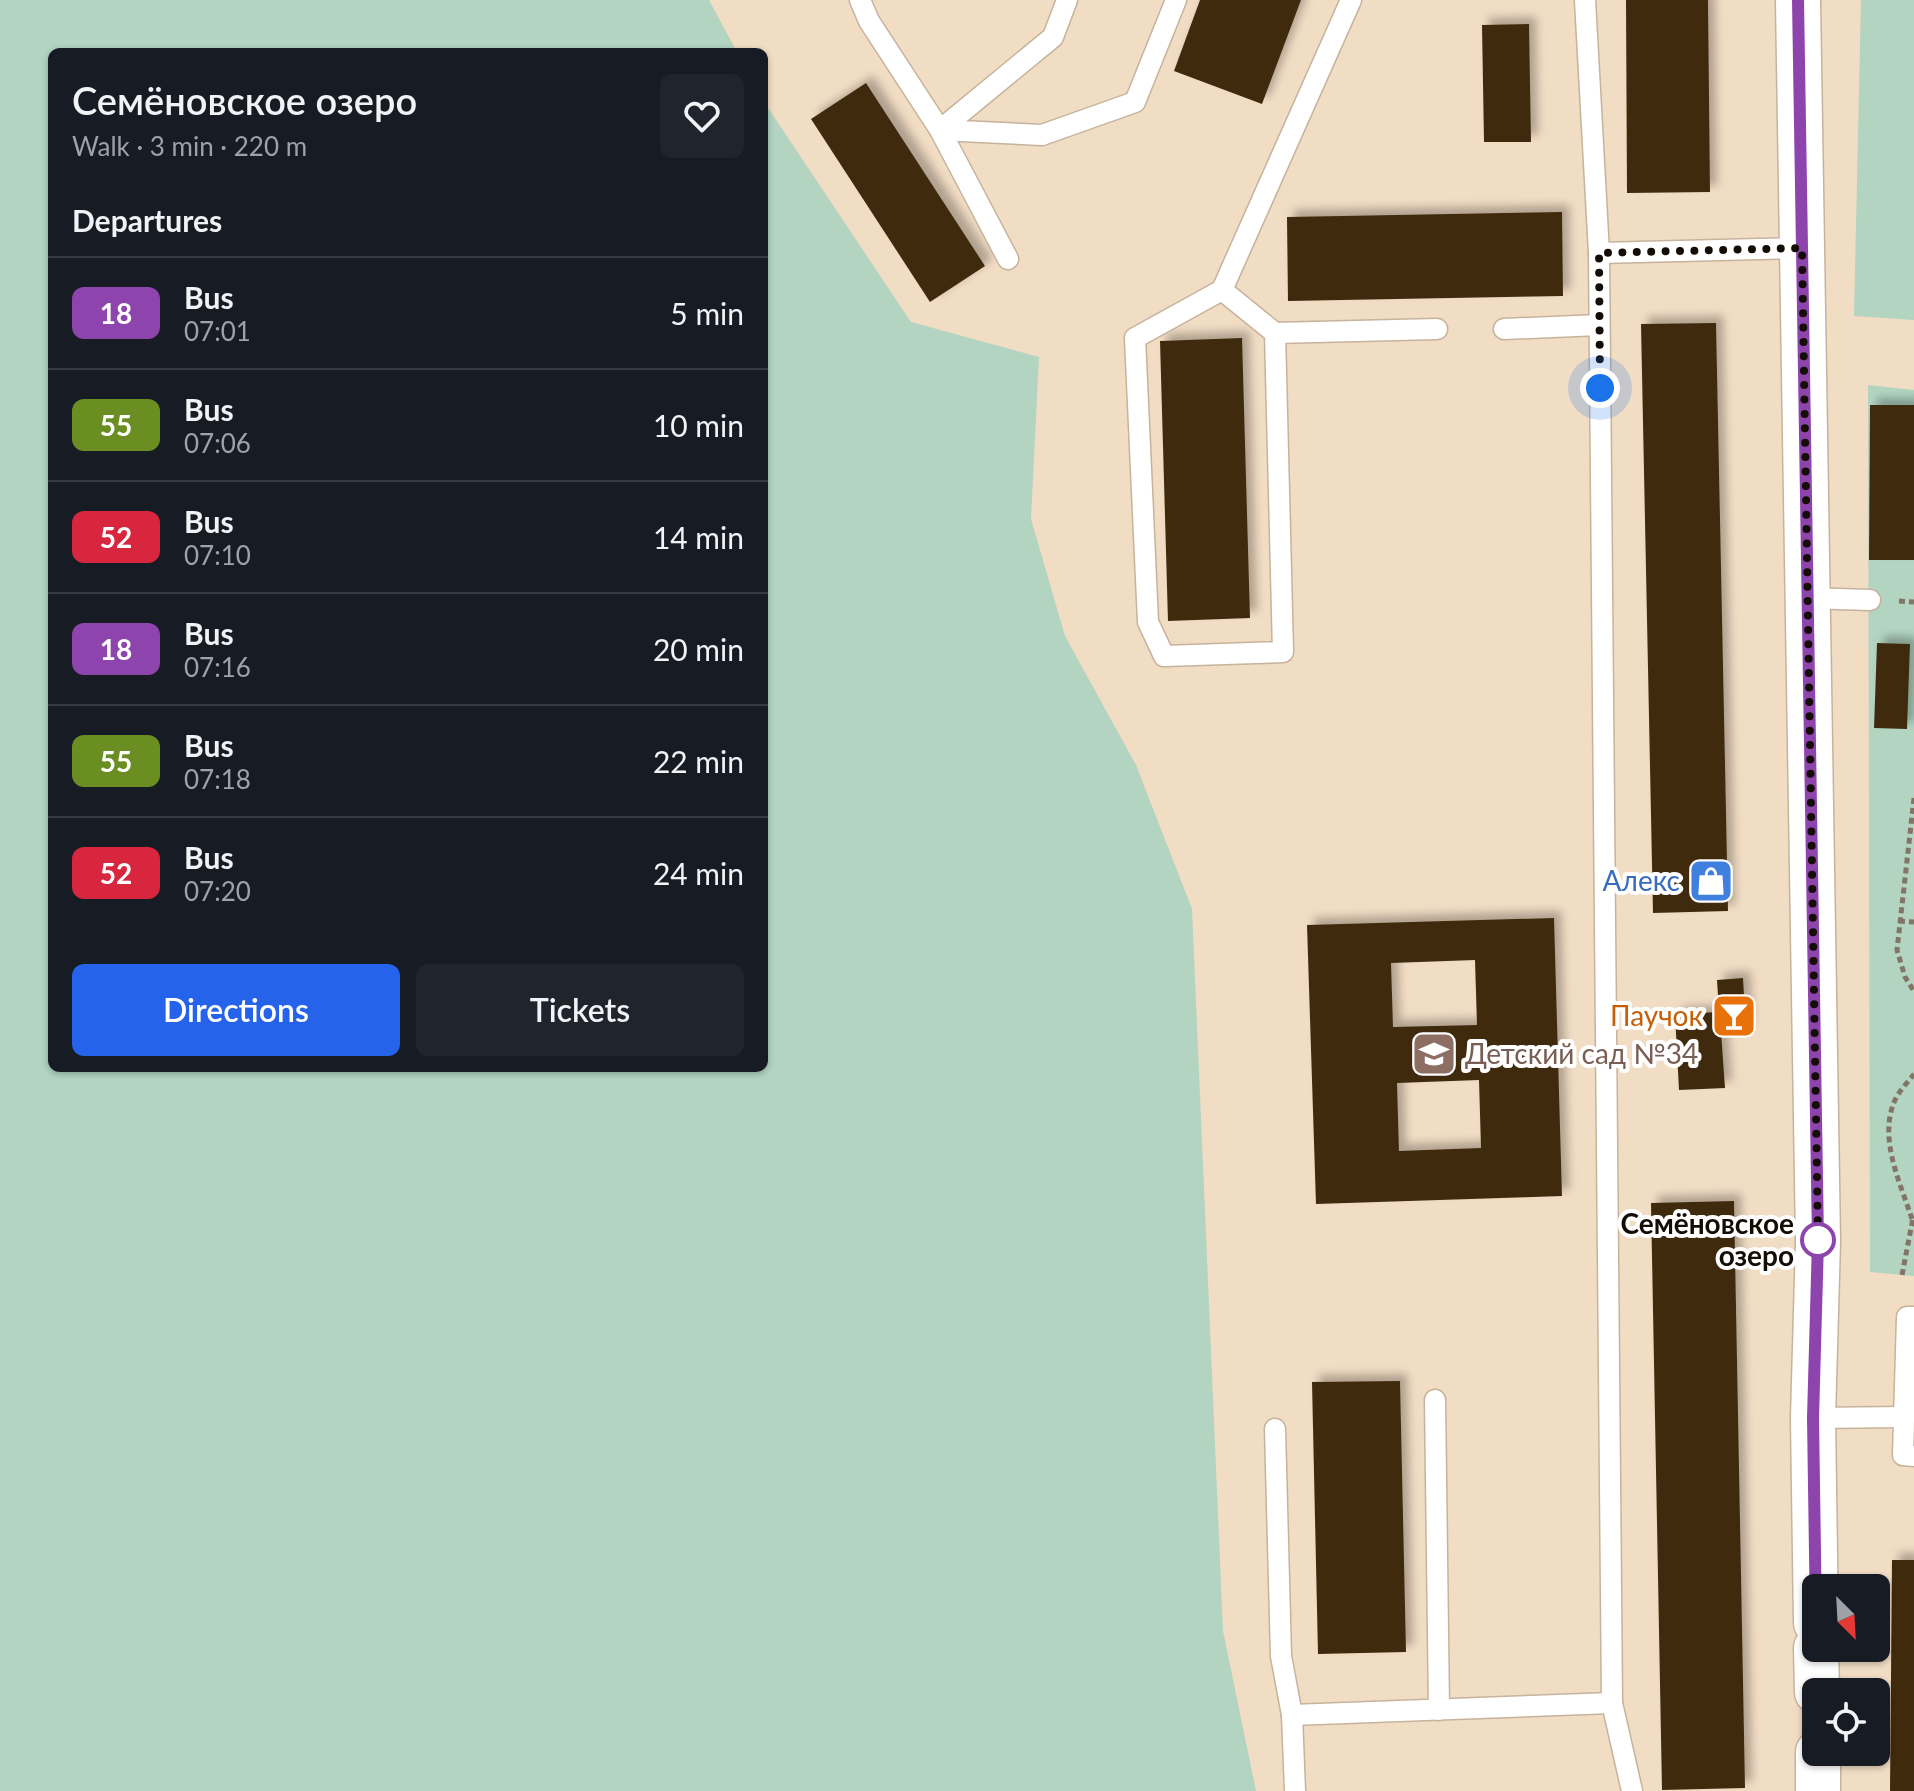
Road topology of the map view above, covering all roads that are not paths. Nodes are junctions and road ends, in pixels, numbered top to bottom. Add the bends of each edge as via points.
1 (860, 0) edge
2 (878, 0) edge
3 (1067, 0) edge
4 (1176, 0) edge
5 (1351, 0) edge
6 (1585, 0) edge
7 (1798, 0) edge
8 (869, 21) junction
9 (940, 130) junction
10 (1802, 248) junction
11 (1599, 253) junction
12 (1008, 259) dead end
13 (1222, 290) junction
14 (1599, 325) junction
15 (1437, 329) dead end
16 (1504, 329) dead end
17 (1275, 333) junction
18 (1807, 598) junction
19 (1870, 600) dead end
20 (1914, 1317) edge
21 (1435, 1400) dead end
22 (1904, 1417) junction
23 (1813, 1418) junction
24 (1275, 1429) dead end
25 (1914, 1456) edge
26 (1815, 1574) edge
27 (1612, 1703) junction
28 (1439, 1710) junction
29 (1292, 1715) junction
30 (1818, 1766) edge
31 (1295, 1791) edge
32 (1632, 1791) edge
33 (1818, 1791) edge

1 - 8 lane
2 - 8 lane
3 - 9 lane via 1053,37
4 - 9 lane via 1135,102 1042,135
5 - 13 lane
6 - 11 lane
7 - 10 street
8 - 9 lane
9 - 12 lane
10 - 11 lane
10 - 18 street
11 - 14 lane
13 - 17 lane
13 - 17 lane via 1135,338 1148,622 1164,656 1283,652
14 - 16 lane
14 - 27 lane
15 - 17 lane
18 - 19 lane
18 - 23 street via 1818,1241
20 - 22 lane via 1907,1317
21 - 28 lane
22 - 23 lane
22 - 25 lane via 1903,1455
23 - 26 street
24 - 29 lane via 1281,1656
27 - 28 lane
27 - 32 lane
28 - 29 lane
29 - 31 lane
30 - 33 street

